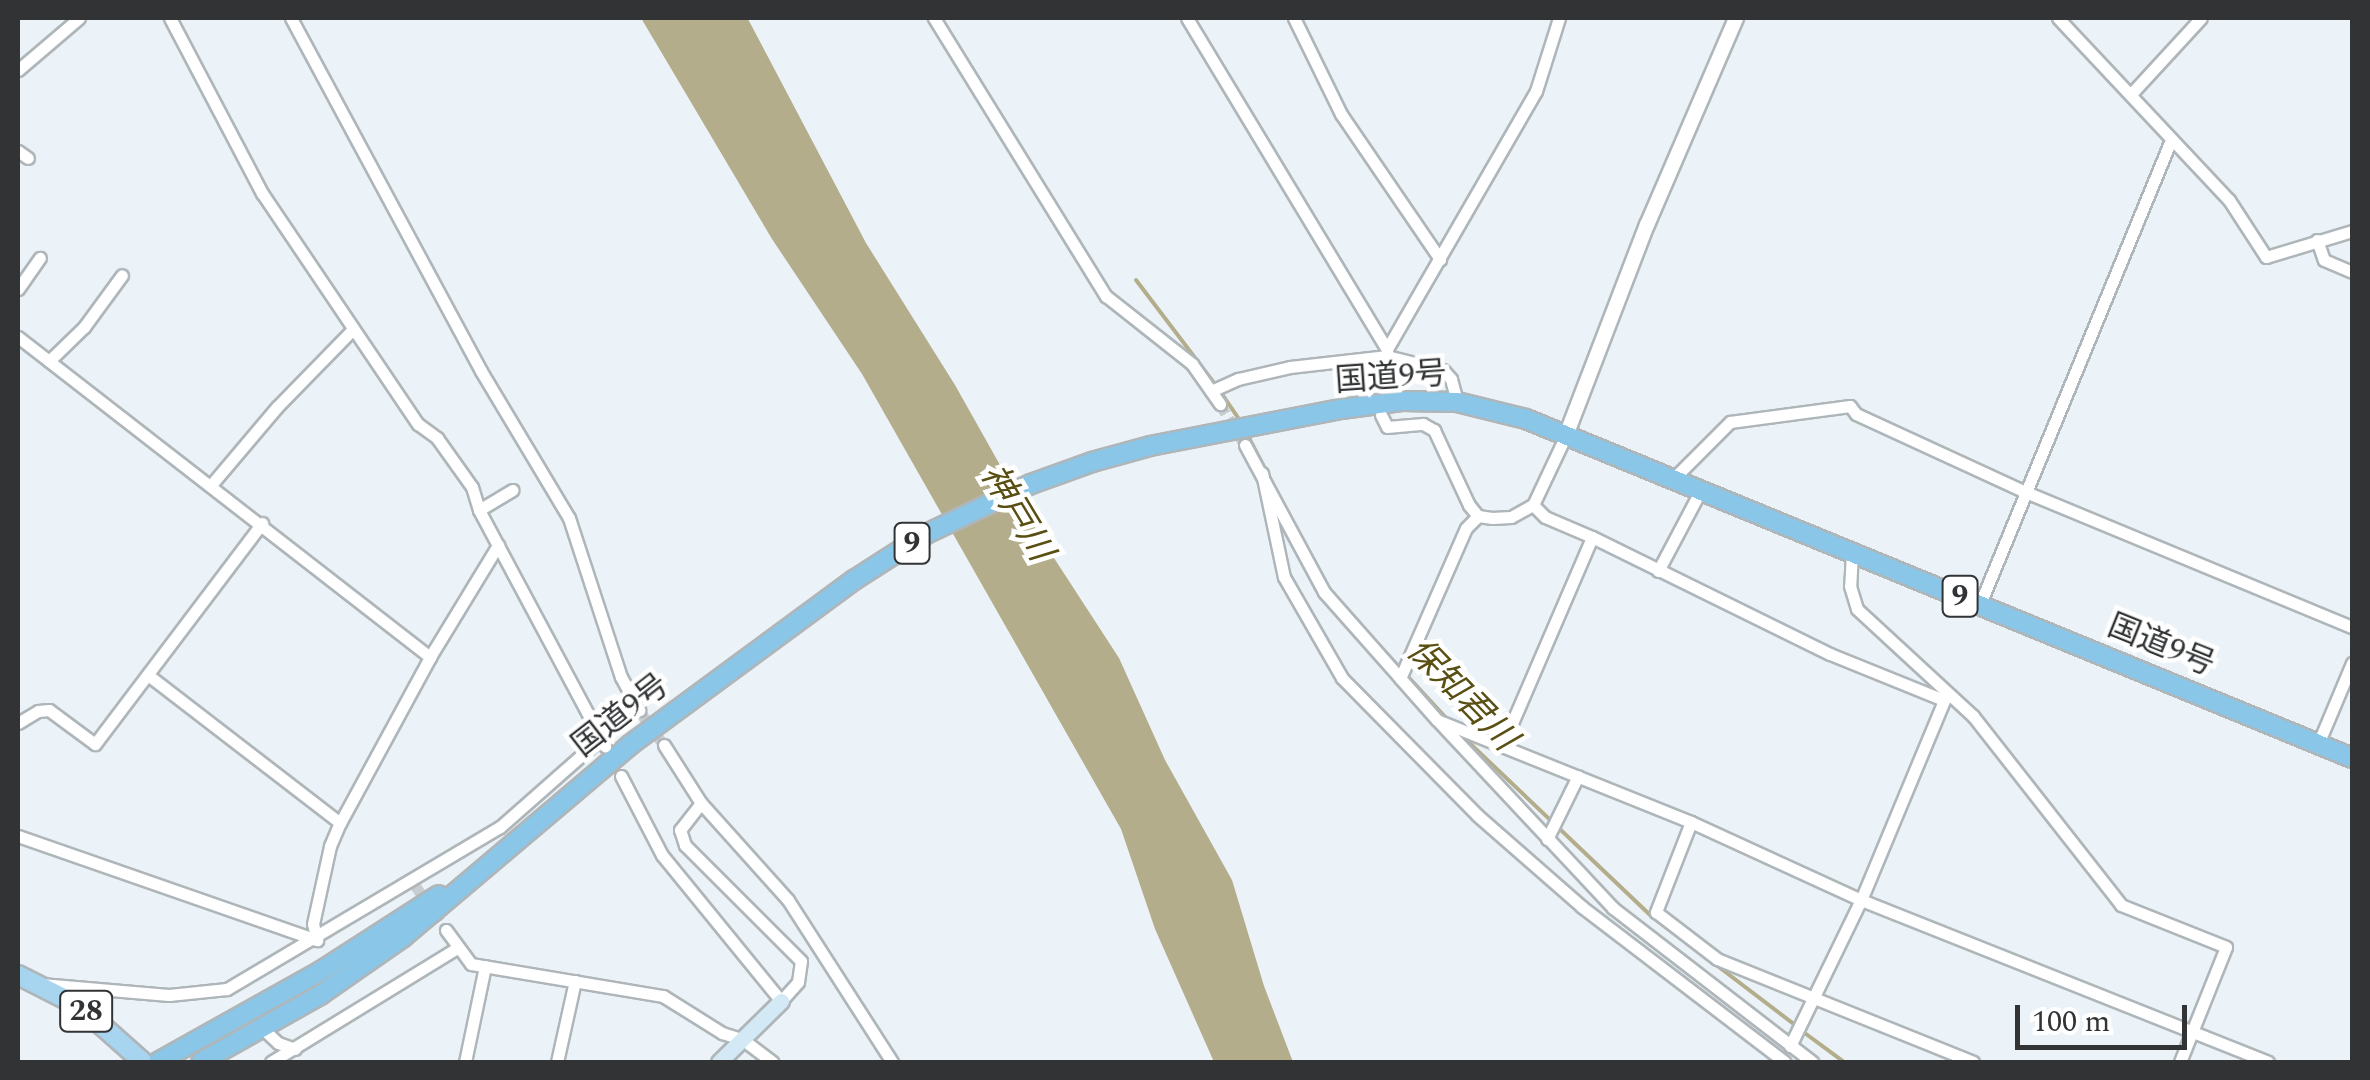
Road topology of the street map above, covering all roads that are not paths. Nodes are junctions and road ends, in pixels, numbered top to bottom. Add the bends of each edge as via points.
1 (79, 18) edge
2 (170, 18) edge
3 (291, 18) edge
4 (934, 18) edge
5 (1187, 18) edge
6 (1294, 18) edge
7 (1559, 18) edge
8 (1736, 18) edge
9 (2058, 18) edge
10 (2202, 18) edge
11 (18, 70) edge
12 (2132, 94) junction
13 (2171, 140) junction
14 (2352, 231) edge
15 (2317, 240) junction
16 (40, 258) dead end
17 (1440, 259) junction
18 (2352, 272) edge
19 (122, 275) dead end
20 (18, 289) edge
21 (352, 329) junction
22 (18, 338) edge
23 (1387, 353) junction
24 (1371, 358) junction
25 (49, 361) junction
26 (1376, 387) dead end
27 (1211, 391) junction
28 (1456, 402) junction
29 (1220, 404) tunnel mouth
30 (1381, 414) dead end
31 (1567, 433) junction
32 (1245, 446) tunnel mouth
33 (1262, 472) junction
34 (1675, 477) junction
35 (211, 485) junction
36 (1702, 488) junction
37 (512, 490) dead end
38 (2028, 494) junction
39 (1533, 505) junction
40 (479, 510) junction
41 (1478, 516) junction
42 (262, 523) junction
43 (1592, 536) junction
44 (498, 545) junction
45 (1852, 552) junction
46 (1658, 570) junction
47 (1980, 604) junction
48 (2352, 627) edge
49 (430, 657) junction
50 (2352, 662) edge
51 (148, 675) junction
52 (1400, 678) junction
53 (1946, 696) junction
54 (639, 710) tunnel mouth
55 (1437, 720) junction
56 (18, 723) edge
57 (664, 744) tunnel mouth
58 (1503, 744) junction
59 (2318, 744) junction
60 (2352, 758) edge
61 (621, 776) dead end
62 (1578, 776) junction
63 (701, 803) junction
64 (340, 822) junction
65 (1691, 822) junction
66 (18, 836) edge
67 (1547, 839) junction
68 (495, 861) junction
69 (1861, 900) junction
70 (446, 930) tunnel mouth
71 (317, 940) junction
72 (457, 948) junction
73 (485, 966) junction
74 (18, 975) edge
75 (575, 981) junction
76 (41, 984) junction
77 (1814, 998) junction
78 (781, 1001) junction
79 (262, 1028) junction
80 (2193, 1030) junction
81 (742, 1040) junction
82 (1790, 1046) junction
83 (295, 1049) junction
84 (143, 1062) edge
85 (158, 1062) edge
86 (201, 1062) edge
87 (271, 1062) edge
88 (465, 1062) edge
89 (557, 1062) edge
90 (719, 1062) edge
91 (772, 1062) edge
92 (892, 1062) edge
93 (1785, 1062) edge
94 (1812, 1062) edge
95 (1973, 1062) edge
96 (2180, 1062) edge
97 (2268, 1062) edge

1 - 11 street
2 - 21 street via 262,193
3 - 54 street via 569,518 620,677
4 - 27 street via 1106,296 1192,364
5 - 23 street
6 - 17 street via 1334,102
7 - 17 street via 1536,91
8 - 31 street
9 - 12 street
10 - 12 street
12 - 13 street
13 - 15 street via 2229,200 2266,257
13 - 38 street
14 - 15 street
15 - 18 street via 2324,260
16 - 20 street
17 - 23 street
19 - 25 street
21 - 35 street
21 - 40 street via 472,487
22 - 25 street
23 - 24 street
23 - 28 street via 1443,370
24 - 26 street
24 - 27 street via 1290,367
25 - 35 street
27 - 29 street
28 - 31 highway, 国道9号 / 9
28 - 68 highway, 国道9号 / 9 via 1341,409 1150,446 1031,484 926,534 701,692
30 - 41 street via 1388,427 1422,424 1434,430
31 - 34 highway, 国道9号 / 9
31 - 39 street
32 - 33 street
33 - 52 street via 1324,592
33 - 93 street via 1284,577 1342,678 1477,815 1582,907
34 - 36 highway, 国道9号 / 9
34 - 38 street via 1730,422 1850,406
35 - 42 street
36 - 45 highway, 国道9号 / 9
36 - 46 street
37 - 40 street
38 - 47 street
38 - 48 street
39 - 41 street via 1511,517
39 - 43 street via 1545,517
40 - 44 street
41 - 52 street via 1466,528
42 - 49 street
42 - 51 street
43 - 46 street
43 - 58 street
44 - 49 street
44 - 71 street via 603,742 500,827
45 - 47 highway, 国道9号 / 9
45 - 53 street via 1857,609
46 - 53 street via 1830,654
47 - 59 highway, 国道9号 / 9
49 - 64 street
50 - 59 street
51 - 56 street via 95,744 49,710
51 - 64 street
52 - 55 street
53 - 69 street
53 - 80 street via 2006,754 2120,905 2226,947
55 - 58 street
55 - 67 street
57 - 63 street
58 - 62 street
59 - 60 highway, 国道9号 / 9
61 - 78 street via 662,855
62 - 65 street
62 - 67 street
63 - 78 street via 680,830 685,845 801,961 798,982
63 - 92 street via 788,900
64 - 71 street via 312,924
65 - 69 street
65 - 77 street via 1656,912 1717,959
66 - 71 street
67 - 82 street via 1613,908
68 - 79 highway, 国道9号 / 9 via 403,937
68 - 85 highway, 国道9号 / 9 via 322,971
69 - 77 street
69 - 80 street
70 - 72 street
71 - 76 street via 226,989 169,995
72 - 73 street via 470,964
72 - 83 street
73 - 75 street
73 - 88 street
74 - 76 main road, 28
75 - 81 street via 663,996
75 - 89 street
76 - 84 main road, 28 via 81,1007
77 - 82 street
77 - 95 street
78 - 81 main road
79 - 83 street
79 - 86 highway, 国道9号 / 9
80 - 96 street
80 - 97 street
81 - 90 main road
81 - 91 street
82 - 94 street
83 - 87 street

